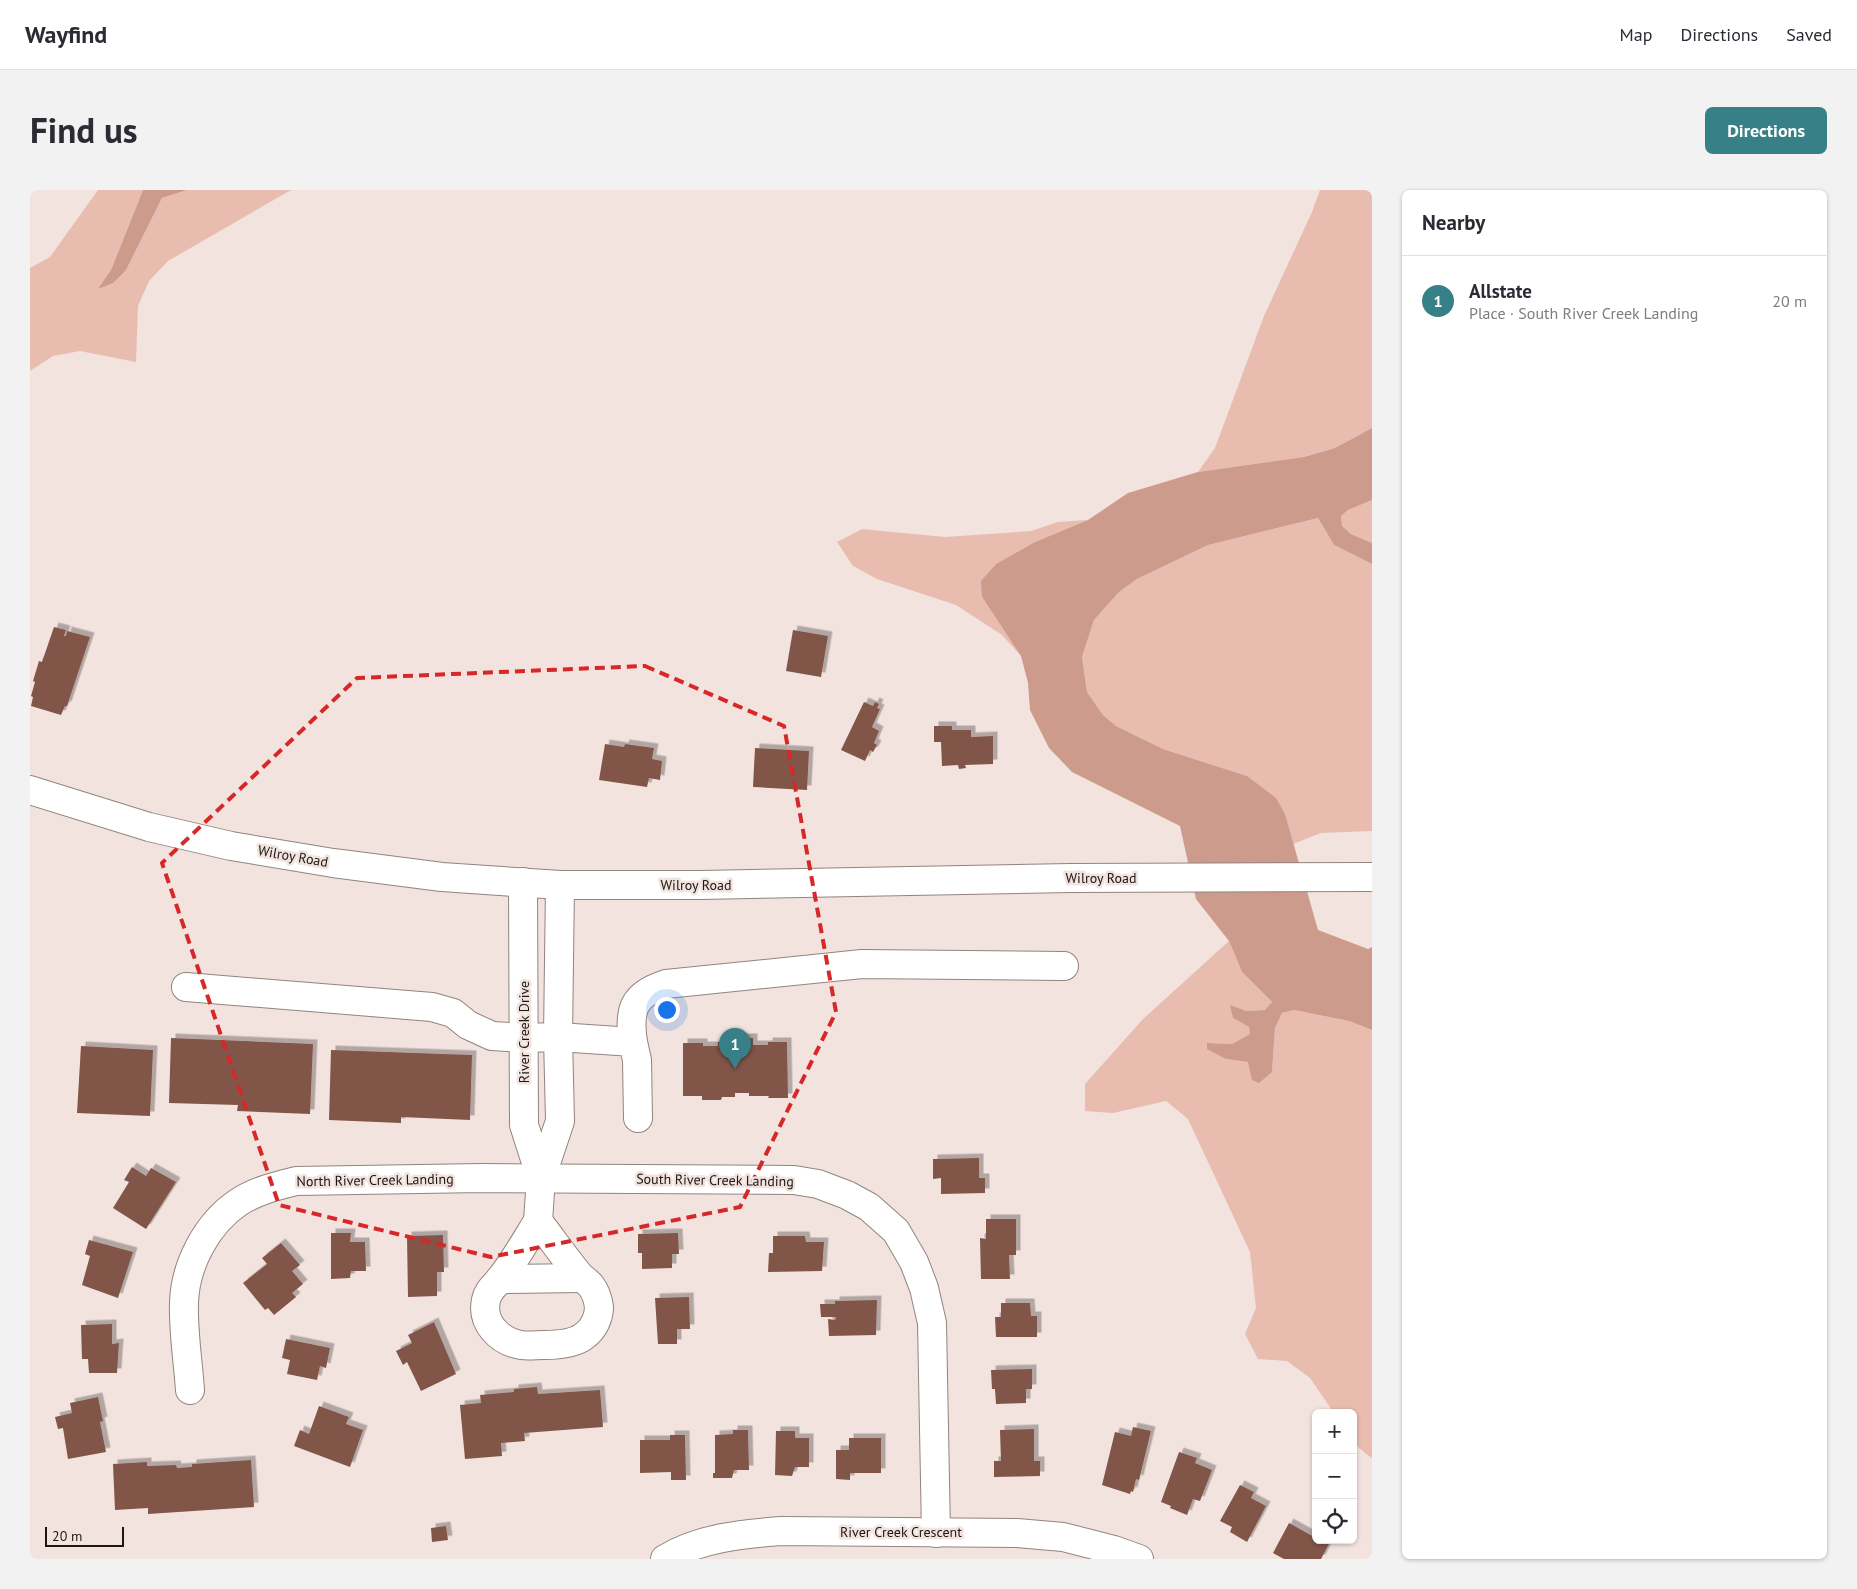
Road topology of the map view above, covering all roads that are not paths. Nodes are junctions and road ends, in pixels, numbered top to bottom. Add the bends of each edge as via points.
1 (30, 790) edge
2 (1372, 877) edge
3 (523, 882) junction
4 (560, 885) junction
5 (1064, 966) dead end
6 (186, 987) dead end
7 (558, 1037) junction
8 (524, 1038) junction
9 (633, 1042) junction
10 (638, 1118) dead end
11 (541, 1178) junction
12 (538, 1221) junction
13 (581, 1278) junction
14 (500, 1279) junction
15 (190, 1390) dead end
16 (936, 1533) junction
17 (665, 1559) edge
18 (1139, 1559) edge

1 - 3 street, Wilroy Road via 150,827 231,846 442,877
2 - 4 street, Wilroy Road
3 - 4 street, Wilroy Road
3 - 8 street, River Creek Drive
4 - 7 street, River Creek Drive
5 - 9 street via 862,964 666,984 650,989 639,998 630,1026
6 - 8 street via 432,1007 453,1013 468,1025 492,1036
7 - 8 street
7 - 9 street
7 - 11 street, River Creek Drive via 560,1121
8 - 11 street, River Creek Drive via 524,1125
9 - 10 street
11 - 12 street, River Creek Drive
11 - 15 street, North River Creek Landing via 296,1181 268,1187 238,1203 217,1221 201,1244 188,1275 184,1302
11 - 16 street, South River Creek Landing via 794,1180 847,1194 896,1231 914,1262 932,1323
12 - 13 street
12 - 14 street
13 - 14 street
13 - 14 street via 591,1286 597,1298 599,1313 594,1327 583,1337 556,1345 522,1345 501,1338 491,1328 485,1310 486,1298
16 - 17 street, River Creek Crescent via 780,1531 742,1534 704,1543
16 - 18 street, River Creek Crescent via 1018,1533 1063,1537

